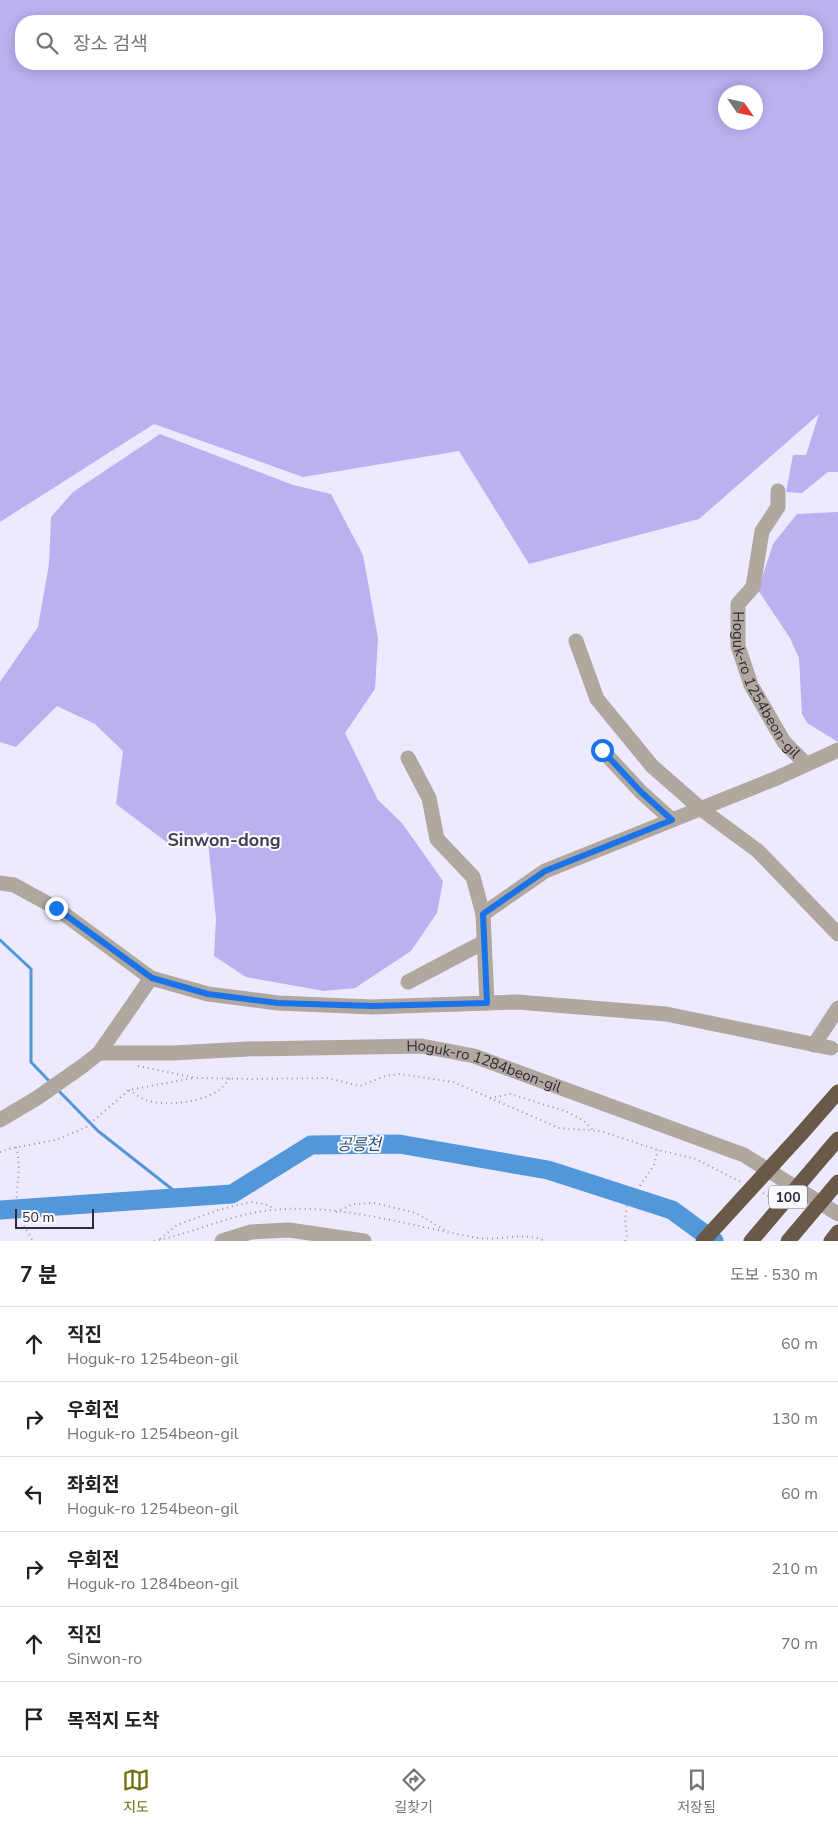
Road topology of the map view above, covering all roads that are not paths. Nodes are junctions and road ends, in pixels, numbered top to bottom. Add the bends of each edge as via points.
1 (778, 491) dead end
2 (576, 641) dead end
3 (602, 750) dead end
4 (838, 750) edge
5 (408, 758) dead end
6 (806, 764) junction
7 (701, 809) junction
8 (672, 820) junction
9 (0, 883) edge
10 (483, 914) junction
11 (838, 934) edge
12 (484, 942) junction
13 (152, 978) junction
14 (408, 982) dead end
15 (487, 1003) junction
16 (838, 1008) edge
17 (814, 1045) junction
18 (831, 1048) dead end
19 (99, 1053) junction
20 (838, 1092) edge
21 (0, 1120) edge
22 (838, 1139) edge
23 (838, 1182) edge
24 (838, 1214) edge
25 (838, 1232) edge
26 (222, 1241) edge
27 (364, 1241) edge
28 (703, 1241) edge
29 (751, 1241) edge
30 (788, 1241) edge
31 (831, 1241) edge

1 - 6 street, Hoguk-ro 1254beon-gil via 778,507 762,530 753,588 738,604 738,646 751,685 784,742
2 - 7 street via 597,699 652,766
3 - 8 street
4 - 6 street, Hoguk-ro 1254beon-gil
5 - 10 street via 430,798 437,839 473,877
6 - 7 street, Hoguk-ro 1254beon-gil
7 - 8 street, Hoguk-ro 1254beon-gil
7 - 11 street via 758,851
8 - 10 street, Hoguk-ro 1254beon-gil via 545,871
9 - 13 street via 14,886 56,908
10 - 12 street
12 - 14 street
12 - 15 street
13 - 15 street via 208,994 278,1003 372,1006
13 - 19 street
15 - 17 street via 517,1002 666,1014
16 - 17 street
17 - 18 street
19 - 21 street via 37,1098
19 - 24 street, Hoguk-ro 1284beon-gil via 422,1046 474,1056 744,1155
20 - 28 highway, bridge
22 - 29 highway, 100, bridge
23 - 30 highway, 100, bridge
25 - 31 highway, bridge
26 - 27 street via 251,1232 289,1230

